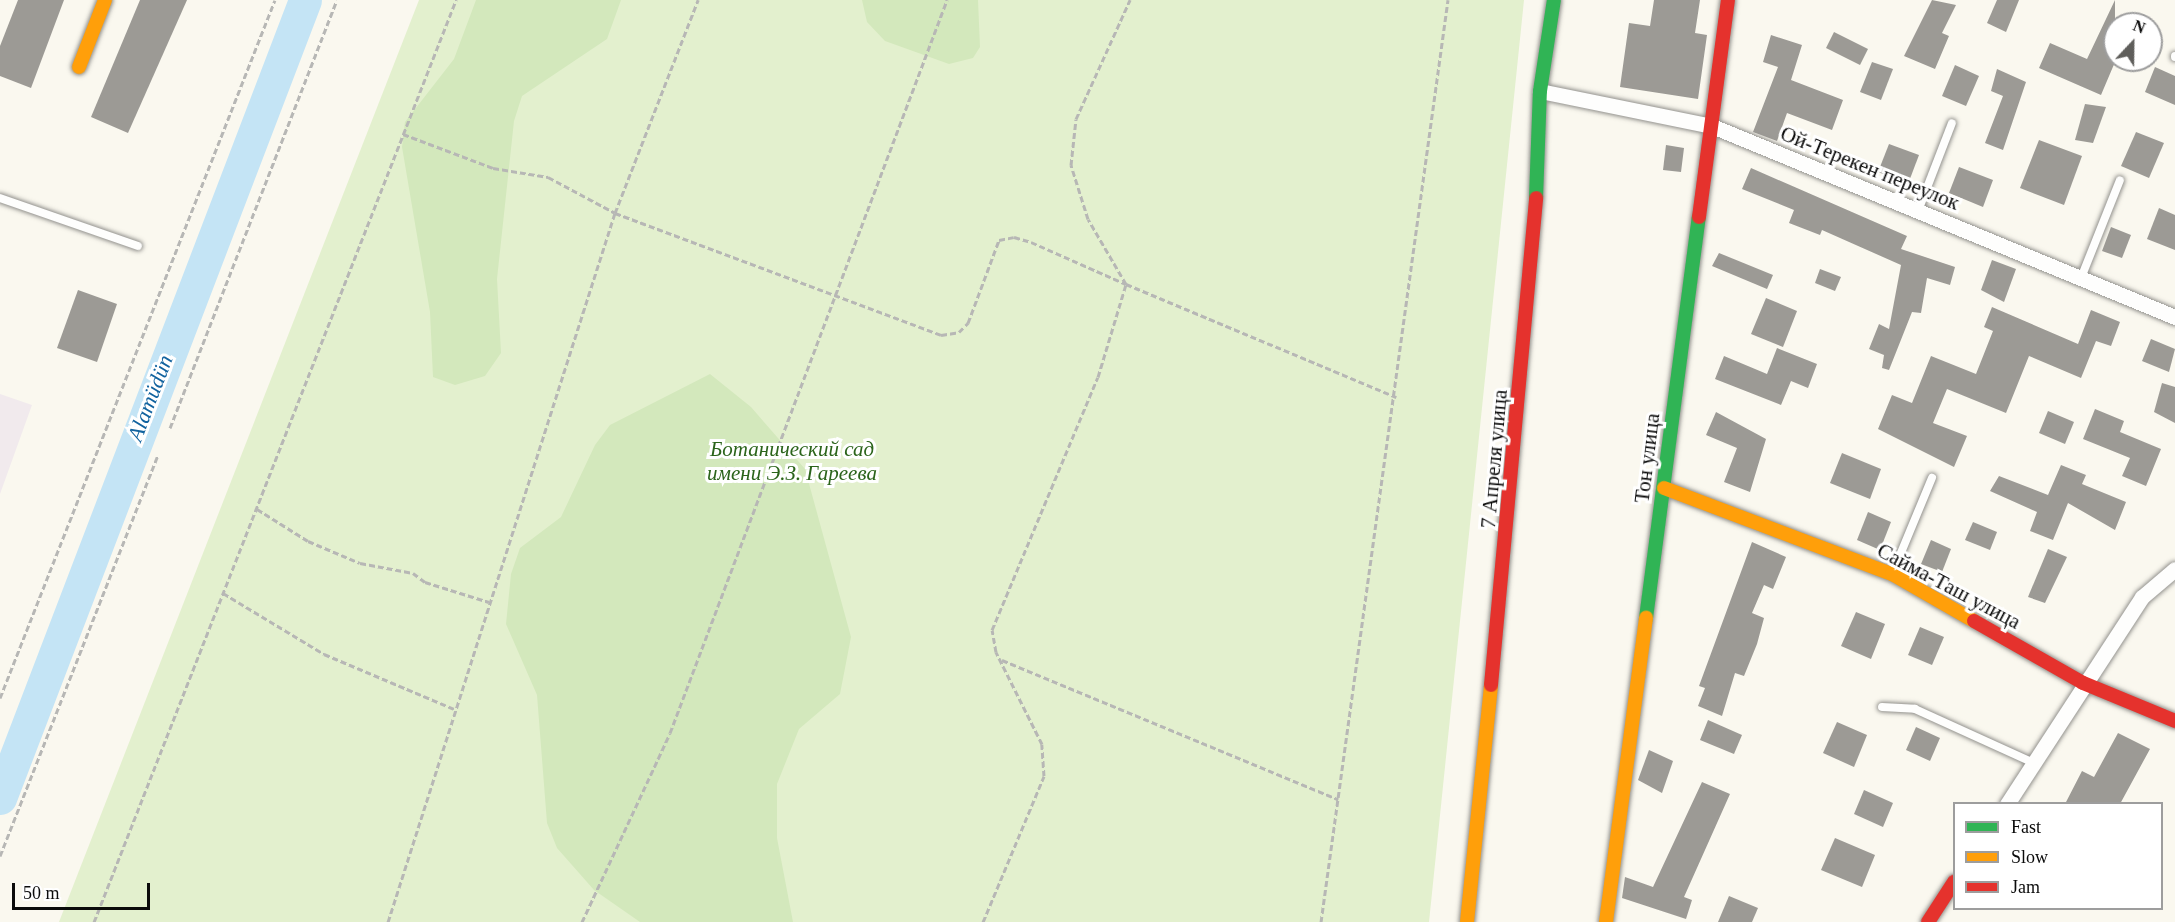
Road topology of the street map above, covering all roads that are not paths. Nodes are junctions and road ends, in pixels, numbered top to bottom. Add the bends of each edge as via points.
1 (105, 0) edge
2 (1554, 0) edge
3 (1728, 0) edge
4 (79, 68) dead end
5 (1540, 91) junction
6 (1952, 123) dead end
7 (1712, 126) junction
8 (2120, 180) dead end
9 (0, 198) edge
10 (1918, 211) junction
11 (138, 246) dead end
12 (2081, 278) junction
13 (2174, 313) edge
14 (1932, 478) dead end
15 (1665, 488) junction
16 (2175, 569) edge
17 (1892, 574) junction
18 (2083, 683) junction
19 (1882, 707) dead end
20 (2175, 721) edge
21 (2034, 763) junction
22 (2008, 802) edge
23 (1953, 884) edge
24 (1467, 922) edge
25 (1606, 922) edge
26 (1928, 922) edge

1 - 4 street
2 - 5 street, 7 Апреля улица
3 - 7 street, Тон улица
5 - 7 street, Ой-Терекен переулок
5 - 24 street, 7 Апреля улица via 1532,283
6 - 10 lane
7 - 10 street, Ой-Терекен переулок
7 - 15 street, Тон улица
8 - 12 lane
9 - 11 lane
10 - 12 street, Ой-Терекен переулок
12 - 13 street, Ой-Терекен переулок
14 - 17 lane
15 - 17 street, Сайма-Таш улица
15 - 25 street, Тон улица
16 - 18 street via 2142,597
17 - 18 street, Сайма-Таш улица
18 - 20 street, Сайма-Таш улица
18 - 21 street
19 - 21 lane via 1915,709
21 - 22 street
23 - 26 street

